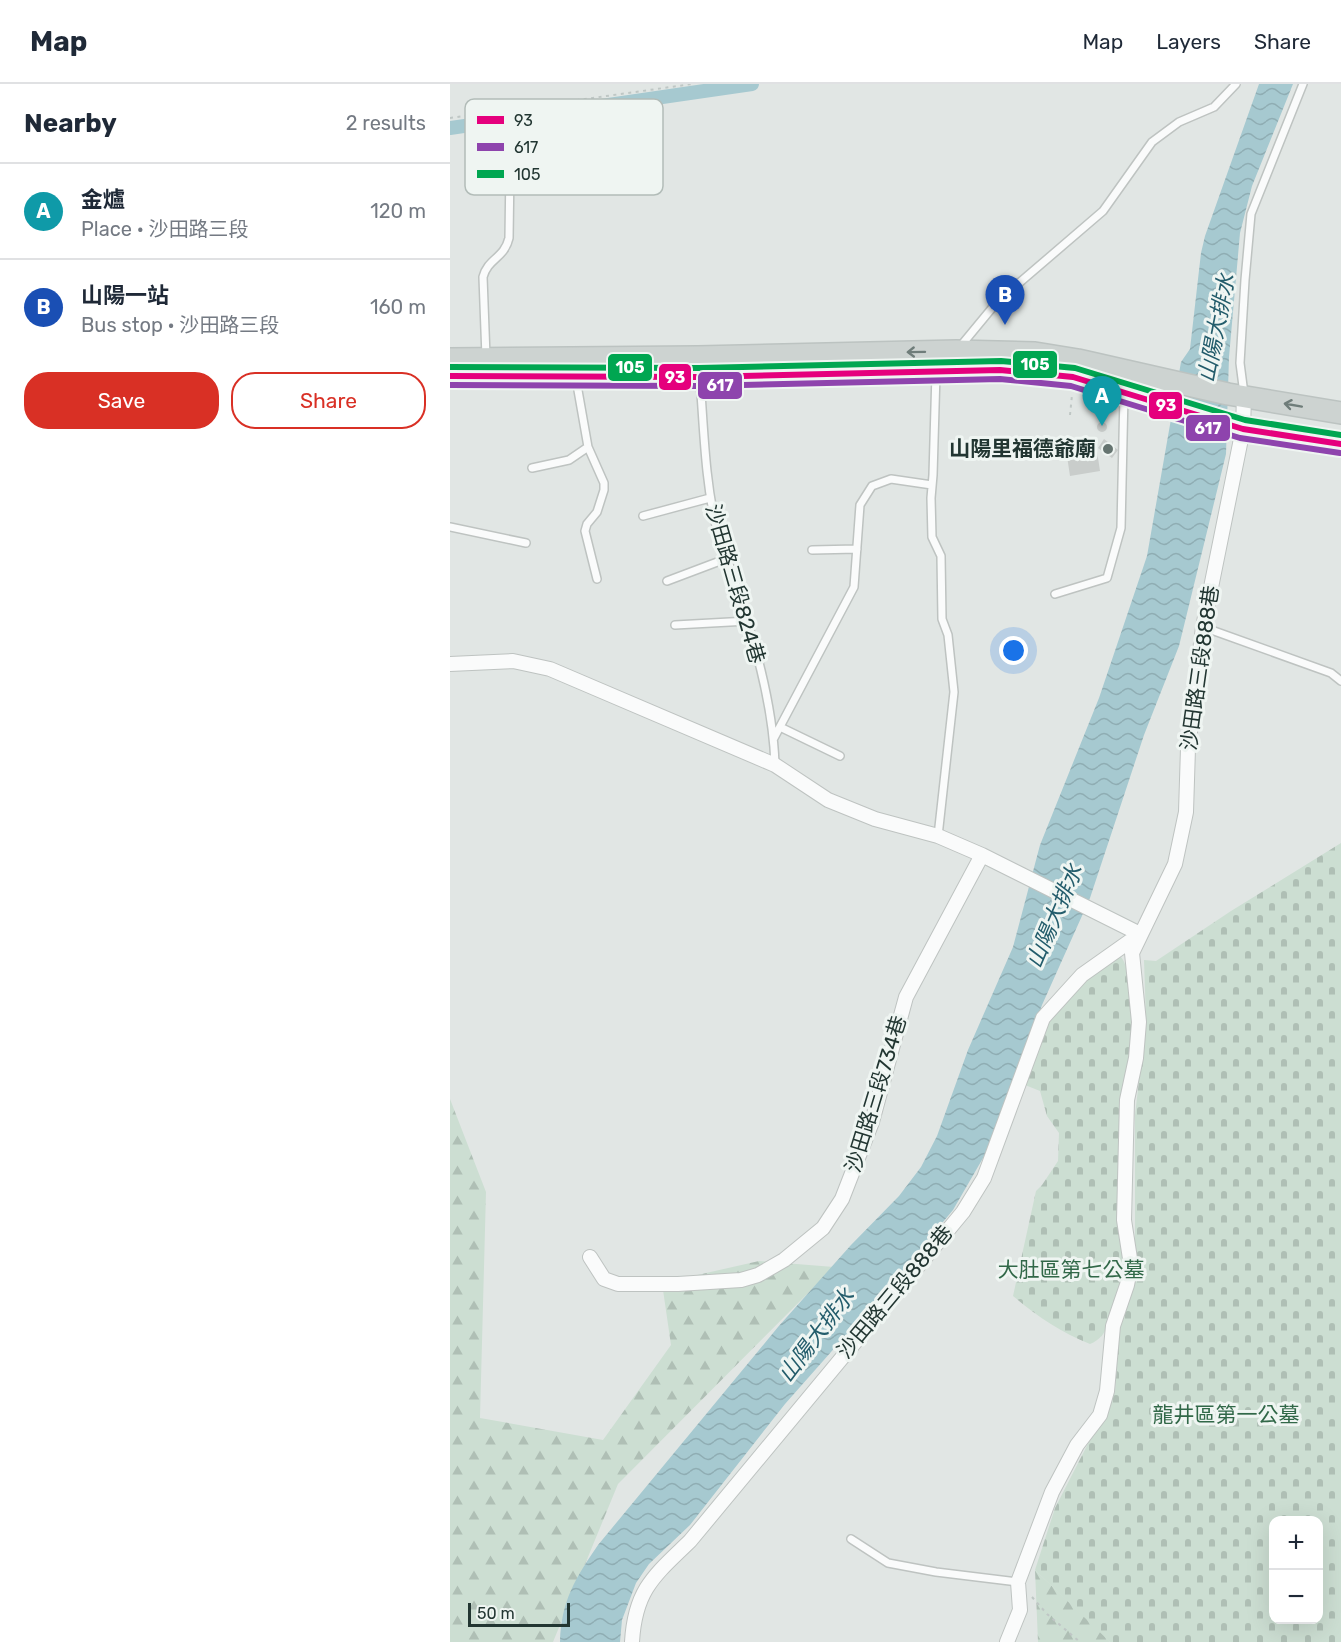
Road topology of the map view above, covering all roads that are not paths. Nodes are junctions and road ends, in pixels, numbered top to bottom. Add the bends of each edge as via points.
1 (1236, 84) edge
2 (1303, 84) edge
3 (510, 195) edge
4 (956, 351) junction
5 (450, 358) edge
6 (486, 359) junction
7 (699, 367) junction
8 (936, 370) junction
9 (1125, 371) junction
10 (450, 376) edge
11 (575, 376) junction
12 (1124, 392) junction
13 (1236, 395) junction
14 (1341, 413) edge
15 (1233, 426) junction
16 (1341, 444) edge
17 (588, 447) junction
18 (532, 468) dead end
19 (932, 485) junction
20 (710, 498) junction
21 (642, 516) dead end
22 (450, 527) edge
23 (526, 543) dead end
24 (857, 549) junction
25 (812, 550) dead end
26 (728, 558) junction
27 (597, 579) dead end
28 (667, 580) dead end
29 (1055, 594) dead end
30 (748, 621) junction
31 (675, 625) dead end
32 (1203, 627) junction
33 (450, 664) edge
34 (1341, 681) edge
35 (780, 727) junction
36 (774, 738) junction
37 (840, 756) dead end
38 (776, 765) junction
39 (938, 836) junction
40 (982, 855) junction
41 (1140, 934) junction
42 (590, 1257) dead end
43 (851, 1539) dead end
44 (1018, 1582) junction
45 (632, 1642) edge
46 (1007, 1642) edge

1 - 4 lane via 1214,106 1179,122 1152,142 1103,211 997,302
2 - 13 lane via 1251,214
3 - 6 lane via 506,248 486,268 483,277
4 -> 7 main road
4 - 8 lane
4 - 9 main road via 1035,353
5 - 6 main road
6 - 7 main road
7 - 8 main road
7 - 11 main road
7 - 20 lane, 沙田路三段824巷
8 - 12 main road via 1000,370 1074,377
8 - 19 lane
9 - 12 lane
9 - 13 main road
10 - 11 main road
11 - 17 lane
12 - 15 main road
12 - 29 lane via 1121,528 1107,579
14 -> 13 main road
13 - 15 street, 沙田路三段888巷
15 - 16 main road
15 - 32 street, 沙田路三段888巷
17 - 18 lane via 569,460
17 - 27 lane via 604,483 597,512 585,531
19 - 24 lane via 891,479 872,486 860,505
19 - 39 lane via 932,537 941,556 942,619 948,635 954,692
20 - 21 lane
20 - 26 lane, 沙田路三段824巷 via 717,532
22 - 23 lane
24 - 25 lane
24 - 35 lane via 854,587
26 - 28 lane
26 - 30 lane, 沙田路三段824巷
30 - 31 lane
30 - 36 lane, 沙田路三段824巷
32 - 34 lane via 1331,673
32 - 41 street, 沙田路三段888巷 via 1188,748 1186,812 1175,864
33 - 38 street via 513,661 550,669
35 - 36 lane
35 - 37 lane
36 - 38 lane, 沙田路三段824巷
38 - 39 street via 828,800 875,819
39 - 40 street
40 - 41 street
40 - 42 street, 沙田路三段734巷 via 906,997 872,1122 842,1199 823,1227 784,1260 741,1280 618,1284 604,1279
41 - 44 street via 1132,953 1139,1022 1127,1100 1124,1221 1131,1265 1113,1326 1107,1391 1100,1415 1077,1445 1052,1492
41 - 45 street, 沙田路三段888巷 via 1082,975 1043,1018 984,1178 963,1212 690,1540 650,1581 633,1620
43 - 44 lane via 888,1563
44 - 46 street via 1020,1610

